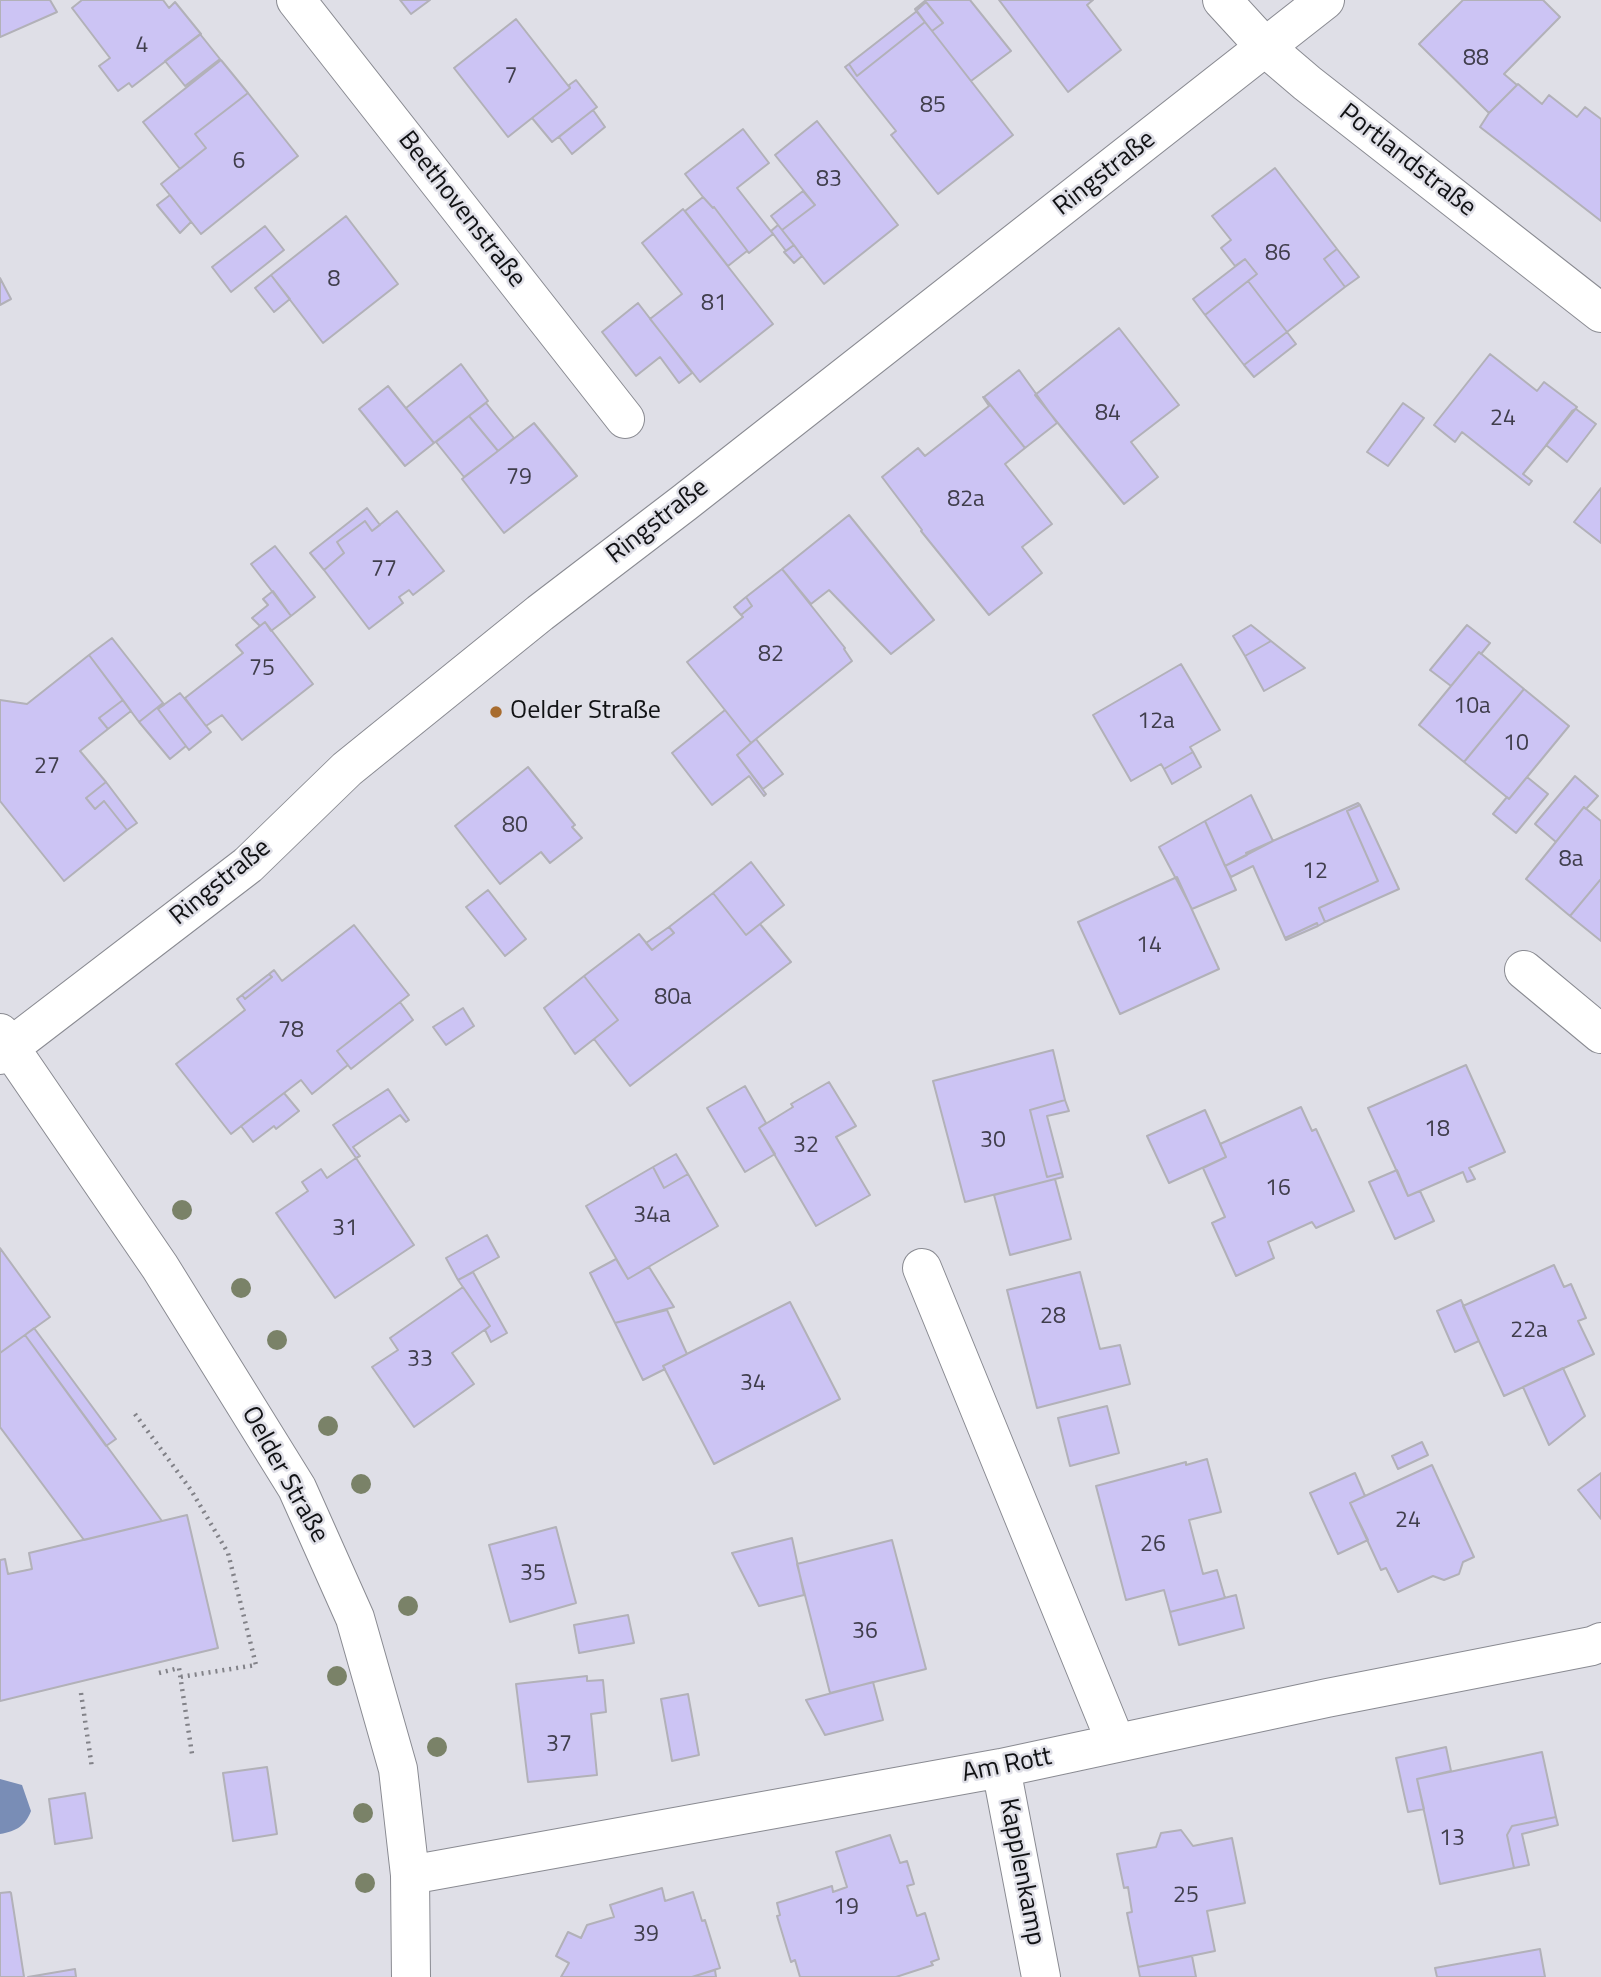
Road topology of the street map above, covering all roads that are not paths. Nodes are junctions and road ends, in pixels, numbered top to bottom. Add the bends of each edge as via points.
1 (296, 0) edge
2 (1222, 0) edge
3 (1325, 0) edge
4 (1266, 48) junction
5 (1601, 313) edge
6 (625, 419) dead end
7 (1524, 970) dead end
8 (1601, 1034) edge
9 (3, 1045) edge
10 (922, 1268) dead end
11 (1601, 1642) edge
12 (1116, 1743) junction
13 (1001, 1768) junction
14 (410, 1875) junction
15 (411, 1977) edge
16 (1041, 1977) edge

1 - 6 street, Beethovenstraße
2 - 4 street, Portlandstraße
3 - 4 street, Ringstraße
4 - 5 street, Portlandstraße
4 - 9 street, Ringstraße via 540,613 347,769 248,864
7 - 8 street
9 - 14 street, Oelder Straße via 160,1267 297,1488 355,1618 398,1769
10 - 12 street
11 - 12 street, Am Rott
12 - 13 street, Am Rott
13 - 14 street, Am Rott
13 - 16 street, Kapplenkamp
14 - 15 street, Oelder Straße

